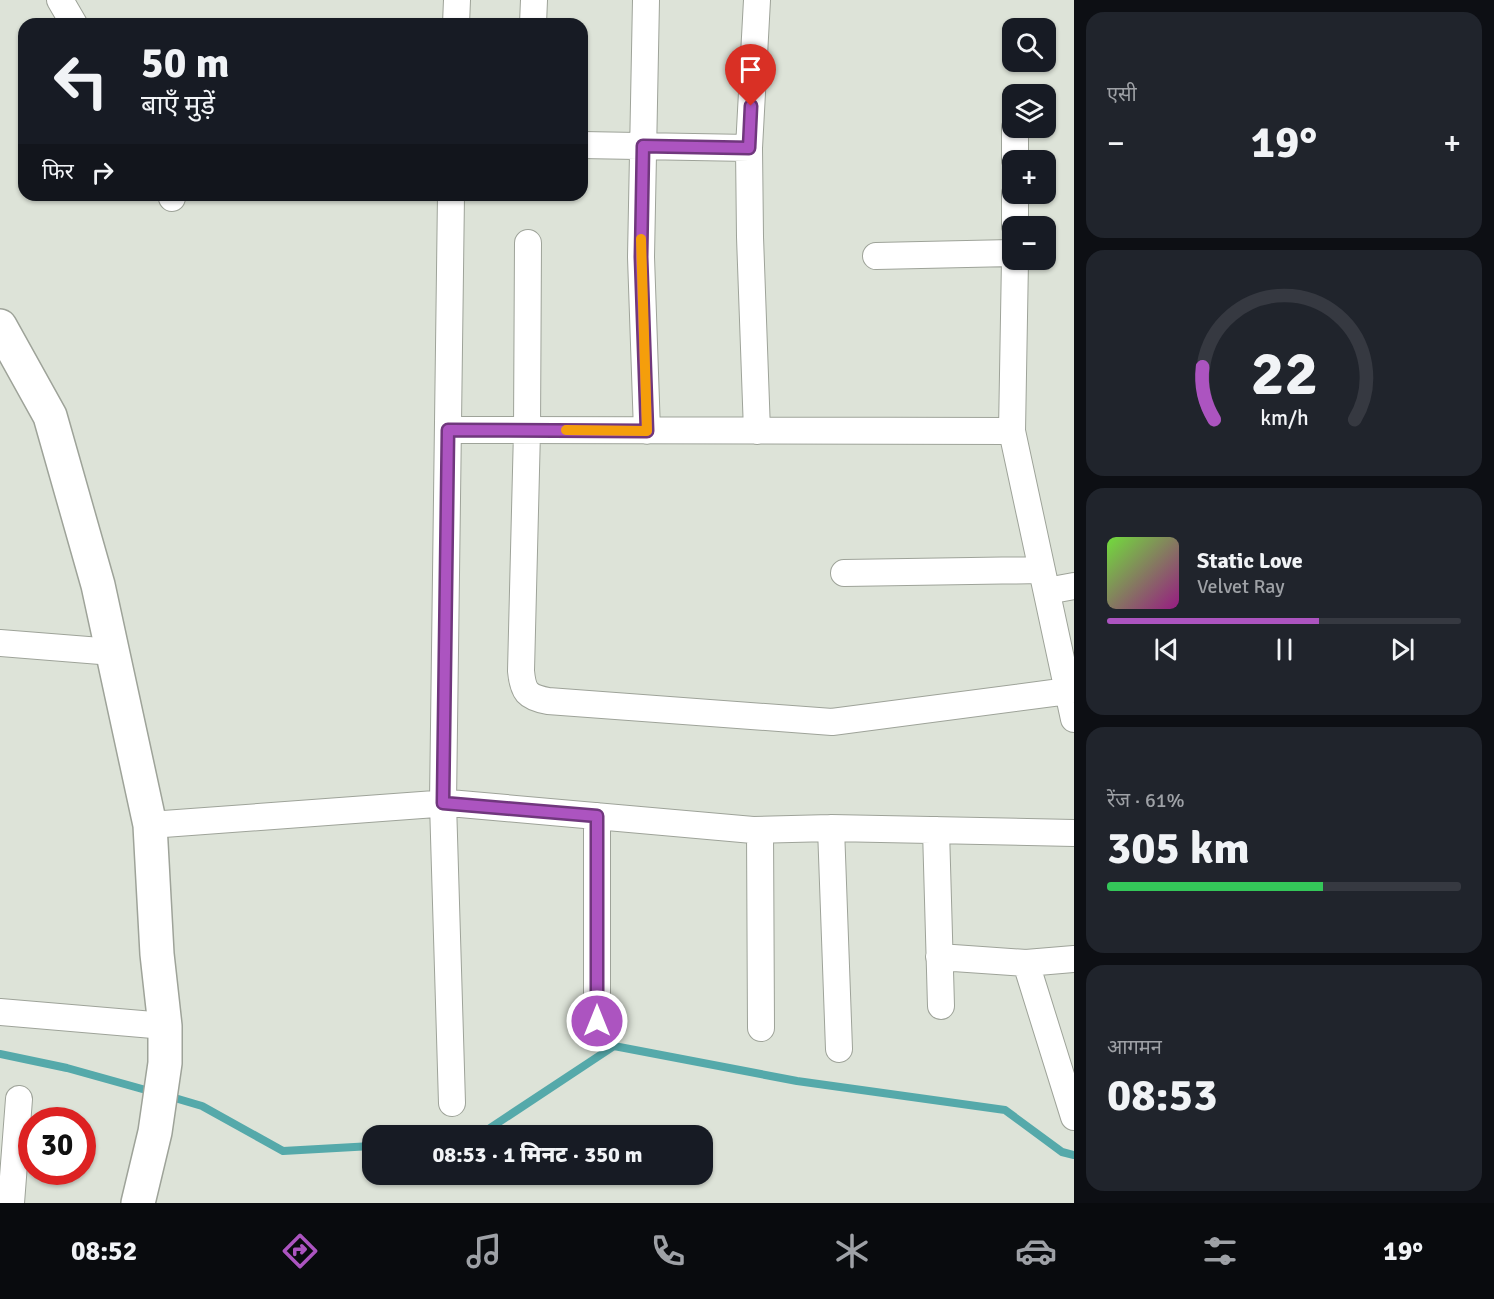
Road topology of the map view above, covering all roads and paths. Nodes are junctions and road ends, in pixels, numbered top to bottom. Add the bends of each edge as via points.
1 (61, 0) edge
2 (457, 0) edge
3 (534, 0) edge
4 (646, 0) edge
5 (758, 0) edge
6 (71, 18) edge
7 (456, 18) edge
8 (533, 18) edge
9 (588, 145) edge
10 (643, 146) junction
11 (749, 148) junction
12 (451, 201) edge
13 (528, 243) dead end
14 (1002, 253) edge
15 (876, 256) dead end
16 (1015, 270) edge
17 (0, 326) edge
18 (448, 430) junction
19 (527, 430) junction
20 (757, 430) junction
21 (647, 431) junction
22 (1012, 431) junction
23 (844, 573) dead end
24 (1044, 580) junction
25 (1074, 586) edge
26 (0, 643) edge
27 (113, 652) junction
28 (1068, 691) junction
29 (1074, 719) edge
30 (443, 803) junction
31 (597, 816) junction
32 (150, 825) junction
33 (831, 828) junction
34 (760, 830) junction
35 (936, 830) junction
36 (1074, 833) edge
37 (939, 957) junction
38 (1074, 959) edge
39 (1026, 963) junction
40 (941, 1006) dead end
41 (0, 1011) edge
42 (597, 1021) dead end
43 (165, 1026) junction
44 (761, 1028) dead end
45 (839, 1049) dead end
46 (19, 1099) dead end
47 (452, 1103) dead end
48 (1074, 1118) edge
49 (11, 1203) edge
50 (138, 1203) edge

1 - 6 street
2 - 7 street
3 - 8 street
4 - 10 street
5 - 11 street
9 - 10 street
10 - 11 street
10 - 21 street via 641,257
11 - 20 street
12 - 18 street
13 - 19 street
14 - 15 street
16 - 22 street
17 - 27 main road via 50,416
18 - 19 street
18 - 30 street
19 - 21 street
19 - 28 street via 521,671 529,695 548,701 832,722
20 - 21 street
20 - 22 street
22 - 24 street
23 - 24 street
24 - 25 street
24 - 28 street
26 - 27 street
27 - 32 main road
28 - 29 street
30 - 31 street
30 - 32 street
30 - 47 street
31 - 34 street
31 - 42 street
32 - 43 main road
33 - 34 street
33 - 35 street
33 - 45 street
34 - 44 street
35 - 36 street
35 - 37 street
37 - 39 street
37 - 40 street
38 - 39 street
39 - 48 street
41 - 43 street
43 - 50 main road via 165,1064 155,1132
46 - 49 street

